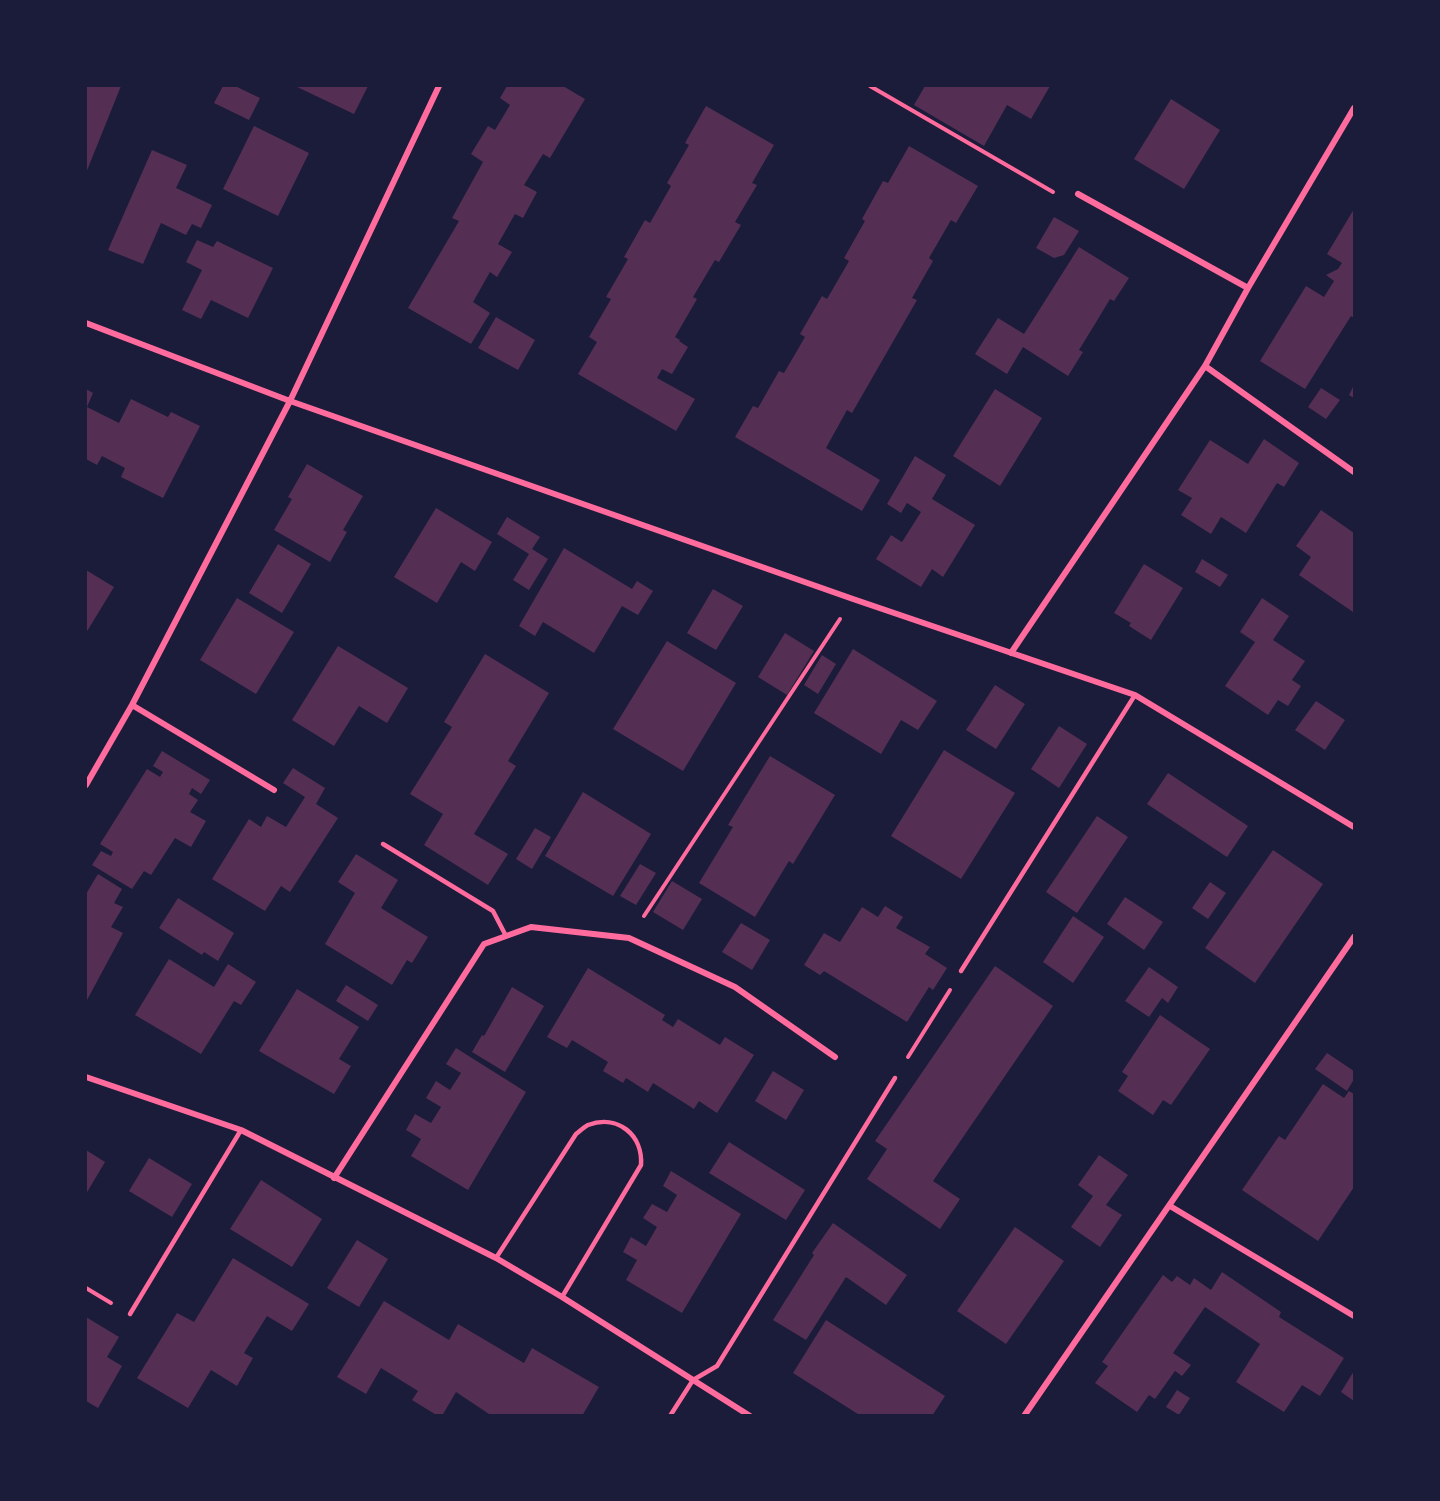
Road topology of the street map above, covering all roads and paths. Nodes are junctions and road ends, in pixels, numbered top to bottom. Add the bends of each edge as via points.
1 (439, 86) edge
2 (870, 86) edge
3 (1354, 108) edge
4 (1078, 194) joint
5 (1248, 288) junction
6 (86, 323) edge
7 (1205, 366) junction
8 (290, 401) junction
9 (1354, 472) edge
10 (853, 599) junction
11 (1011, 653) junction
12 (1134, 695) junction
13 (132, 705) junction
14 (86, 785) edge
15 (274, 790) dead end
16 (1354, 827) edge
17 (383, 844) dead end
18 (506, 936) junction
19 (1354, 937) edge
20 (629, 938) junction
21 (961, 971) joint
22 (835, 1057) dead end
23 (86, 1077) edge
24 (896, 1078) joint
25 (241, 1130) junction
26 (334, 1178) junction
27 (1170, 1206) junction
28 (495, 1258) junction
29 (562, 1297) junction
30 (130, 1314) dead end
31 (1354, 1316) edge
32 (693, 1380) junction
33 (670, 1416) edge
34 (750, 1416) edge
35 (1024, 1416) edge

1 - 8 street
2 - 4 path via 1060,197
3 - 5 street
4 - 5 street
5 - 7 street
6 - 8 street
7 - 9 street
7 - 11 street
8 - 10 street
8 - 13 street
10 - 11 street
10 - 20 path
11 - 12 street
12 - 16 street
12 - 21 lane
13 - 14 street
13 - 15 street
17 - 18 lane via 494,911
18 - 20 street via 531,927
18 - 26 street via 484,944
19 - 27 street
20 - 22 street via 735,987
21 - 24 path
23 - 25 street
24 - 32 lane via 717,1366
25 - 26 street
25 - 30 lane
26 - 28 street
27 - 31 street
27 - 35 street
28 - 29 street
28 - 29 lane via 576,1134 587,1125 611,1123 622,1127 638,1142 641,1165
29 - 32 street
32 - 33 lane
32 - 34 street

